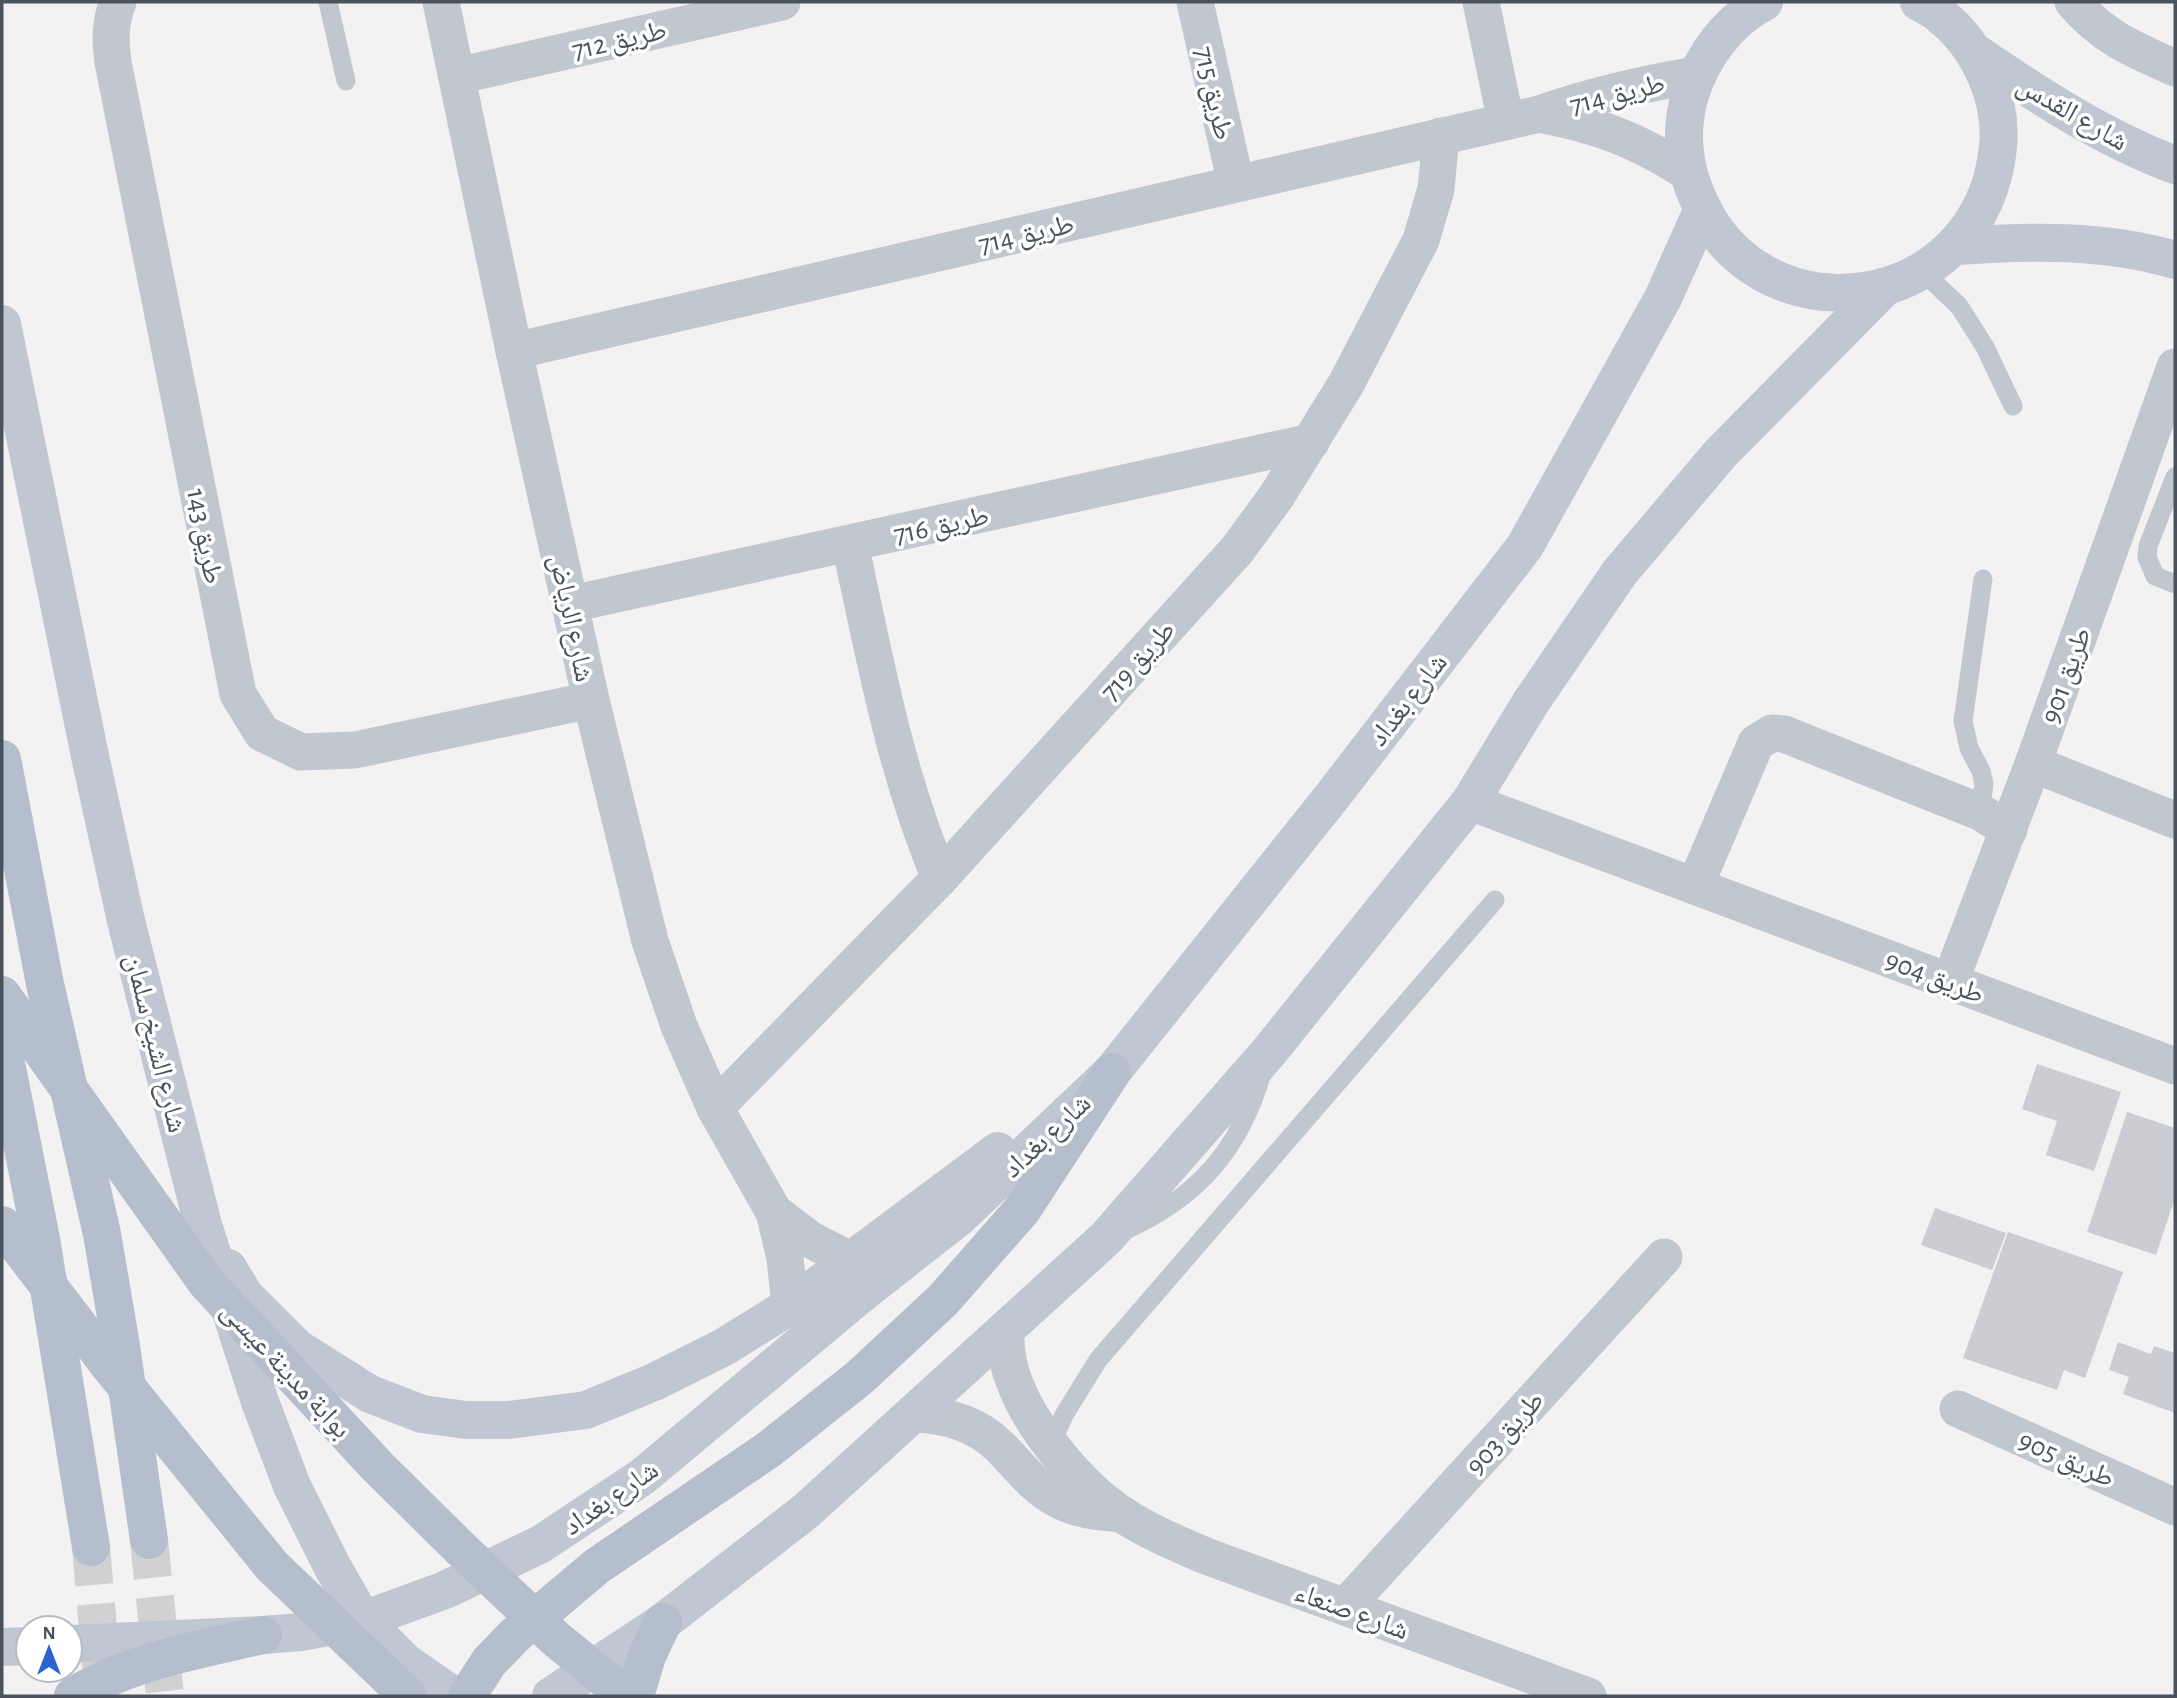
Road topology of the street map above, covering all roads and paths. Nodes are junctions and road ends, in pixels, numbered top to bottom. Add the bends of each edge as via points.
1 (117, 2) edge
2 (328, 2) edge
3 (441, 2) edge
4 (782, 2) edge
5 (1195, 2) edge
6 (1480, 2) edge
7 (1764, 2) edge
8 (1919, 2) edge
9 (2073, 2) edge
10 (734, 7) edge
11 (1974, 52) junction
12 (2175, 68) edge
13 (1696, 75) junction
14 (457, 76) junction
15 (346, 81) dead end
16 (1523, 118) junction
17 (1441, 136) junction
18 (2175, 164) edge
19 (1687, 172) junction
20 (1236, 184) junction
21 (1702, 211) junction
22 (1956, 246) junction
23 (2175, 260) edge
24 (1923, 272) junction
25 (1884, 288) junction
26 (2, 324) edge
27 (514, 351) junction
28 (2175, 367) edge
29 (2013, 406) dead end
30 (1311, 442) junction
31 (2175, 477) edge
32 (850, 544) junction
33 (1983, 579) dead end
34 (2175, 584) edge
35 (571, 604) junction
36 (591, 700) junction
37 (2, 759) edge
38 (2033, 764) junction
39 (1469, 802) junction
40 (2175, 820) edge
41 (1994, 821) junction
42 (940, 878) junction
43 (1695, 886) junction
44 (1495, 900) dead end
45 (1950, 982) junction
46 (2, 995) edge
47 (2, 1043) edge
48 (2175, 1066) edge
49 (1112, 1072) junction
50 (715, 1108) junction
51 (774, 1212) junction
52 (2, 1225) edge
53 (203, 1225) junction
54 (1664, 1257) dead end
55 (852, 1261) junction
56 (790, 1306) junction
57 (1004, 1330) junction
58 (1958, 1409) dead end
59 (914, 1414) junction
60 (1051, 1445) junction
61 (2175, 1507) edge
62 (1121, 1514) junction
63 (149, 1540) tunnel mouth
64 (91, 1547) tunnel mouth
65 (1345, 1607) junction
66 (363, 1620) junction
67 (663, 1622) junction
68 (263, 1635) junction
69 (84, 1643) edge
70 (73, 1696) edge
71 (408, 1696) edge
72 (454, 1696) edge
73 (467, 1696) edge
74 (551, 1696) edge
75 (626, 1696) edge
76 (635, 1696) edge
77 (1588, 1696) edge

1 - 36 street, طريق 143 via 111,22 113,62 237,694 262,733 301,752 355,750
2 - 15 lane
3 - 14 street, شارع الرياض
4 - 10 street, طريق 712
5 - 20 street, طريق 715
6 - 16 street
7 - 13 main road via 1748,10 1718,40
8 - 11 main road via 1942,16
9 - 12 street via 2119,42
10 - 14 street, طريق 712
11 - 18 main road, شارع القدس via 2089,126
11 - 22 main road via 1992,90 2000,131 1995,173 1980,212
13 - 16 street, طريق 714 via 1618,90
13 - 19 main road via 1683,139
14 - 27 street, شارع الرياض
16 - 17 street, طريق 714
16 - 19 street, طريق 714 via 1578,122 1617,134
17 - 20 street, طريق 714
17 - 30 street, طريق 719 via 1436,189 1421,240
19 - 21 main road
20 - 27 street, طريق 714
21 - 25 main road via 1735,253 1779,282 1831,294
21 - 49 main road, شارع بغداد via 1663,298 1525,546
22 - 23 main road via 2086,243
22 - 24 main road
24 - 25 main road
24 - 29 lane via 1966,315
25 - 39 main road via 1720,454 1620,572
26 - 53 main road, شارع الشيخ سلمان via 126,921
27 - 35 street, شارع الرياض
28 - 38 street, طريق 901
30 - 32 street, طريق 716
30 - 42 street, طريق 719 via 1237,550
31 - 34 lane via 2147,557 2155,576
32 - 35 street, طريق 716
32 - 42 street via 892,740
33 - 41 lane via 1963,721
35 - 36 street, شارع الرياض
36 - 50 street, شارع الرياض via 650,941 679,1026
37 - 63 main road via 45,984 102,1234
38 - 40 street
38 - 41 street, طريق 901
39 - 43 street, طريق 904
39 - 57 main road via 1268,1053 1106,1238
41 - 43 street via 1772,733 1756,743
41 - 45 street, طريق 901
42 - 50 street, طريق 719
43 - 45 street, طريق 904
44 - 60 lane via 1098,1360
45 - 48 street, طريق 904
46 - 75 main road, بوابة مدينة عيسى via 206,1282 450,1539 556,1639
47 - 64 main road via 41,1239
49 - 55 main road
49 - 66 main road, شارع بغداد via 959,1217 642,1477 541,1544 445,1590
49 - 73 main road via 1022,1210 943,1300 859,1378 768,1450 597,1566 514,1636 489,1662
50 - 51 street, شارع الرياض
51 - 55 street, شارع الرياض via 811,1240
51 - 56 street, شارع الرياض
52 - 71 main road via 272,1566
53 - 56 main road via 245,1296 297,1348 370,1394 422,1414 509,1420 586,1410 713,1353
53 - 66 main road, شارع الشيخ سلمان via 292,1486
54 - 65 street, طريق 903
55 - 56 main road
57 - 59 main road
57 - 60 street, شارع صنعاء via 1016,1387
58 - 61 street, طريق 905
59 - 62 street, شارع صنعاء via 950,1418 982,1433 1023,1474 1058,1500
59 - 67 main road via 806,1511
60 - 62 street, شارع صنعاء
62 - 65 street, شارع صنعاء via 1177,1544
65 - 77 street, شارع صنعاء
66 - 68 main road, شارع بغداد
66 - 72 main road, شارع الشيخ سلمان via 405,1662
67 - 74 main road
67 - 76 main road
68 - 69 main road, شارع بغداد
68 - 70 main road via 153,1661

